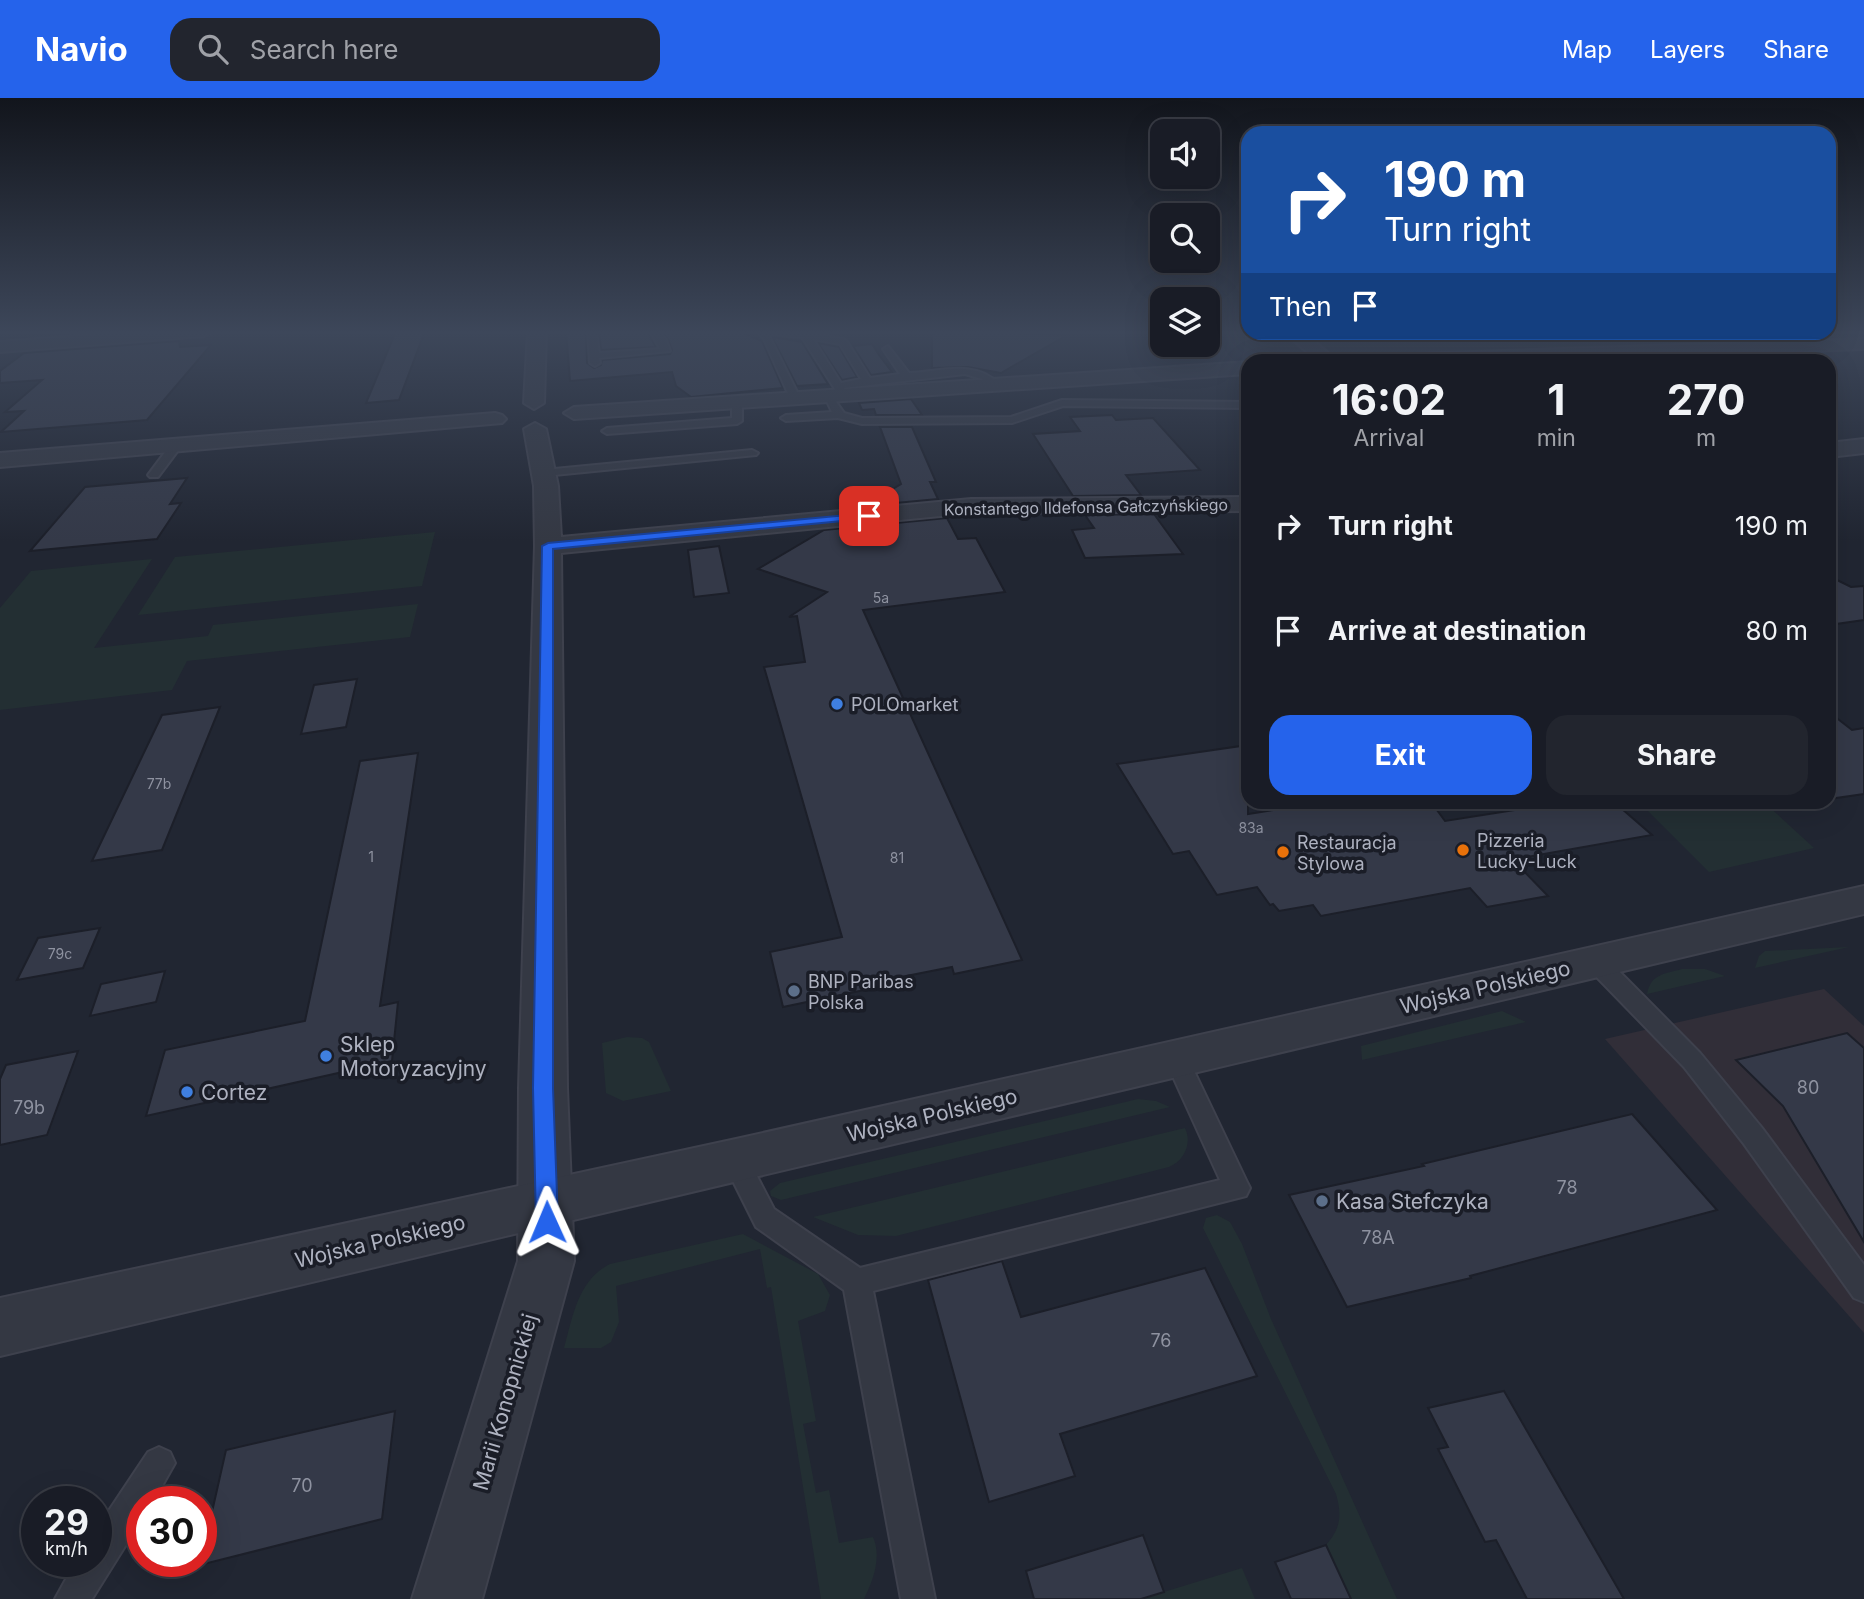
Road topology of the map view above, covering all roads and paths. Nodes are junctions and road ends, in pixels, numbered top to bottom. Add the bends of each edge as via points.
1 (751, 401) edge
2 (837, 401) edge
3 (534, 403) joint
4 (1241, 405) edge
5 (574, 413) junction
6 (838, 415) junction
7 (655, 417) junction
8 (786, 418) dead end
9 (495, 419) junction
10 (535, 429) junction
11 (607, 431) dead end
12 (176, 446) junction
13 (1864, 446) edge
14 (1836, 449) edge
15 (752, 453) dead end
16 (0, 460) edge
17 (544, 473) junction
18 (154, 475) dead end
19 (1241, 504) edge
20 (548, 546) junction
21 (1864, 900) edge
22 (1596, 961) junction
23 (1177, 1059) junction
24 (736, 1161) junction
25 (547, 1202) junction
26 (857, 1282) junction
27 (1864, 1288) edge
28 (0, 1327) edge
29 (159, 1463) dead end
30 (112, 1536) edge
31 (86, 1577) edge
32 (72, 1599) edge
33 (447, 1599) edge
34 (918, 1599) edge

1 - 7 street
2 - 6 lane
3 - 5 street via 558,404
3 - 9 street via 503,411
4 - 6 lane via 1062,403 1029,416 989,422 862,421
5 - 7 street
5 - 10 street via 562,423
6 - 8 lane
7 - 11 lane
9 - 10 street via 502,426
9 - 12 street
10 - 17 street, Marii Konopnickiej
12 - 16 street
12 - 18 lane
13 - 14 street
15 - 17 lane
17 - 20 street, Marii Konopnickiej
19 - 20 street, Konstantego Ildefonsa Gałczyńskiego via 971,506
20 - 25 street, Marii Konopnickiej via 543,1088
21 - 22 street, Wojska Polskiego
22 - 23 street, Wojska Polskiego
22 - 27 lane via 1692,1059
23 - 24 street, Wojska Polskiego
23 - 26 lane via 1237,1188
24 - 25 street, Wojska Polskiego
24 - 26 lane via 765,1218
25 - 28 street, Wojska Polskiego
25 - 33 street, Marii Konopnickiej via 546,1261
26 - 34 lane
29 - 30 lane
31 - 32 lane

